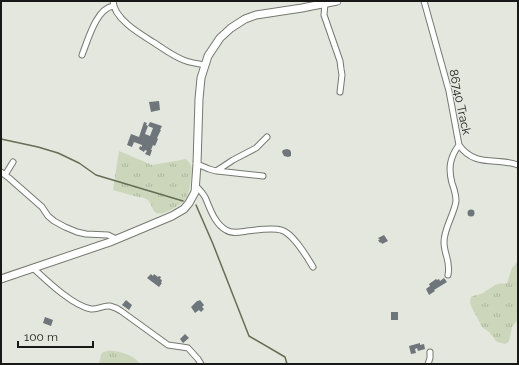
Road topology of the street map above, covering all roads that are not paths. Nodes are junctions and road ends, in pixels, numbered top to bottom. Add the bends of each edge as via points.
1 (337, 1) edge
2 (424, 1) edge
3 (325, 3) junction
4 (112, 5) edge
5 (82, 55) dead end
6 (205, 65) junction
7 (340, 92) dead end
8 (267, 137) dead end
9 (459, 145) junction
10 (14, 162) dead end
11 (197, 164) junction
12 (518, 165) edge
13 (216, 171) junction
14 (3, 174) edge
15 (263, 176) dead end
16 (195, 184) junction
17 (116, 239) junction
18 (313, 267) dead end
19 (33, 268) junction
20 (448, 276) dead end
21 (1, 279) edge
22 (430, 352) dead end
23 (201, 364) edge
24 (428, 364) edge

1 - 3 street
2 - 9 street, 86740 Track via 449,91
3 - 6 street via 245,19 220,38
3 - 7 street via 324,16 341,65
4 - 5 street via 102,11 97,19
4 - 6 street via 132,29 144,37 174,56
6 - 11 street via 199,98
8 - 13 street via 256,148
9 - 12 street, 86740 Track via 467,154 480,160
9 - 20 street via 451,158 450,166 456,201 444,242 449,261
10 - 14 street
11 - 13 street
11 - 16 street
13 - 15 street
14 - 17 street via 42,207 54,221 78,232 108,235
16 - 17 street via 195,192 184,209
16 - 18 street via 215,219 226,231 284,231 292,237
17 - 19 street
19 - 21 street
19 - 23 street via 75,302 93,309 108,306 115,308 168,345 188,348
22 - 24 street

